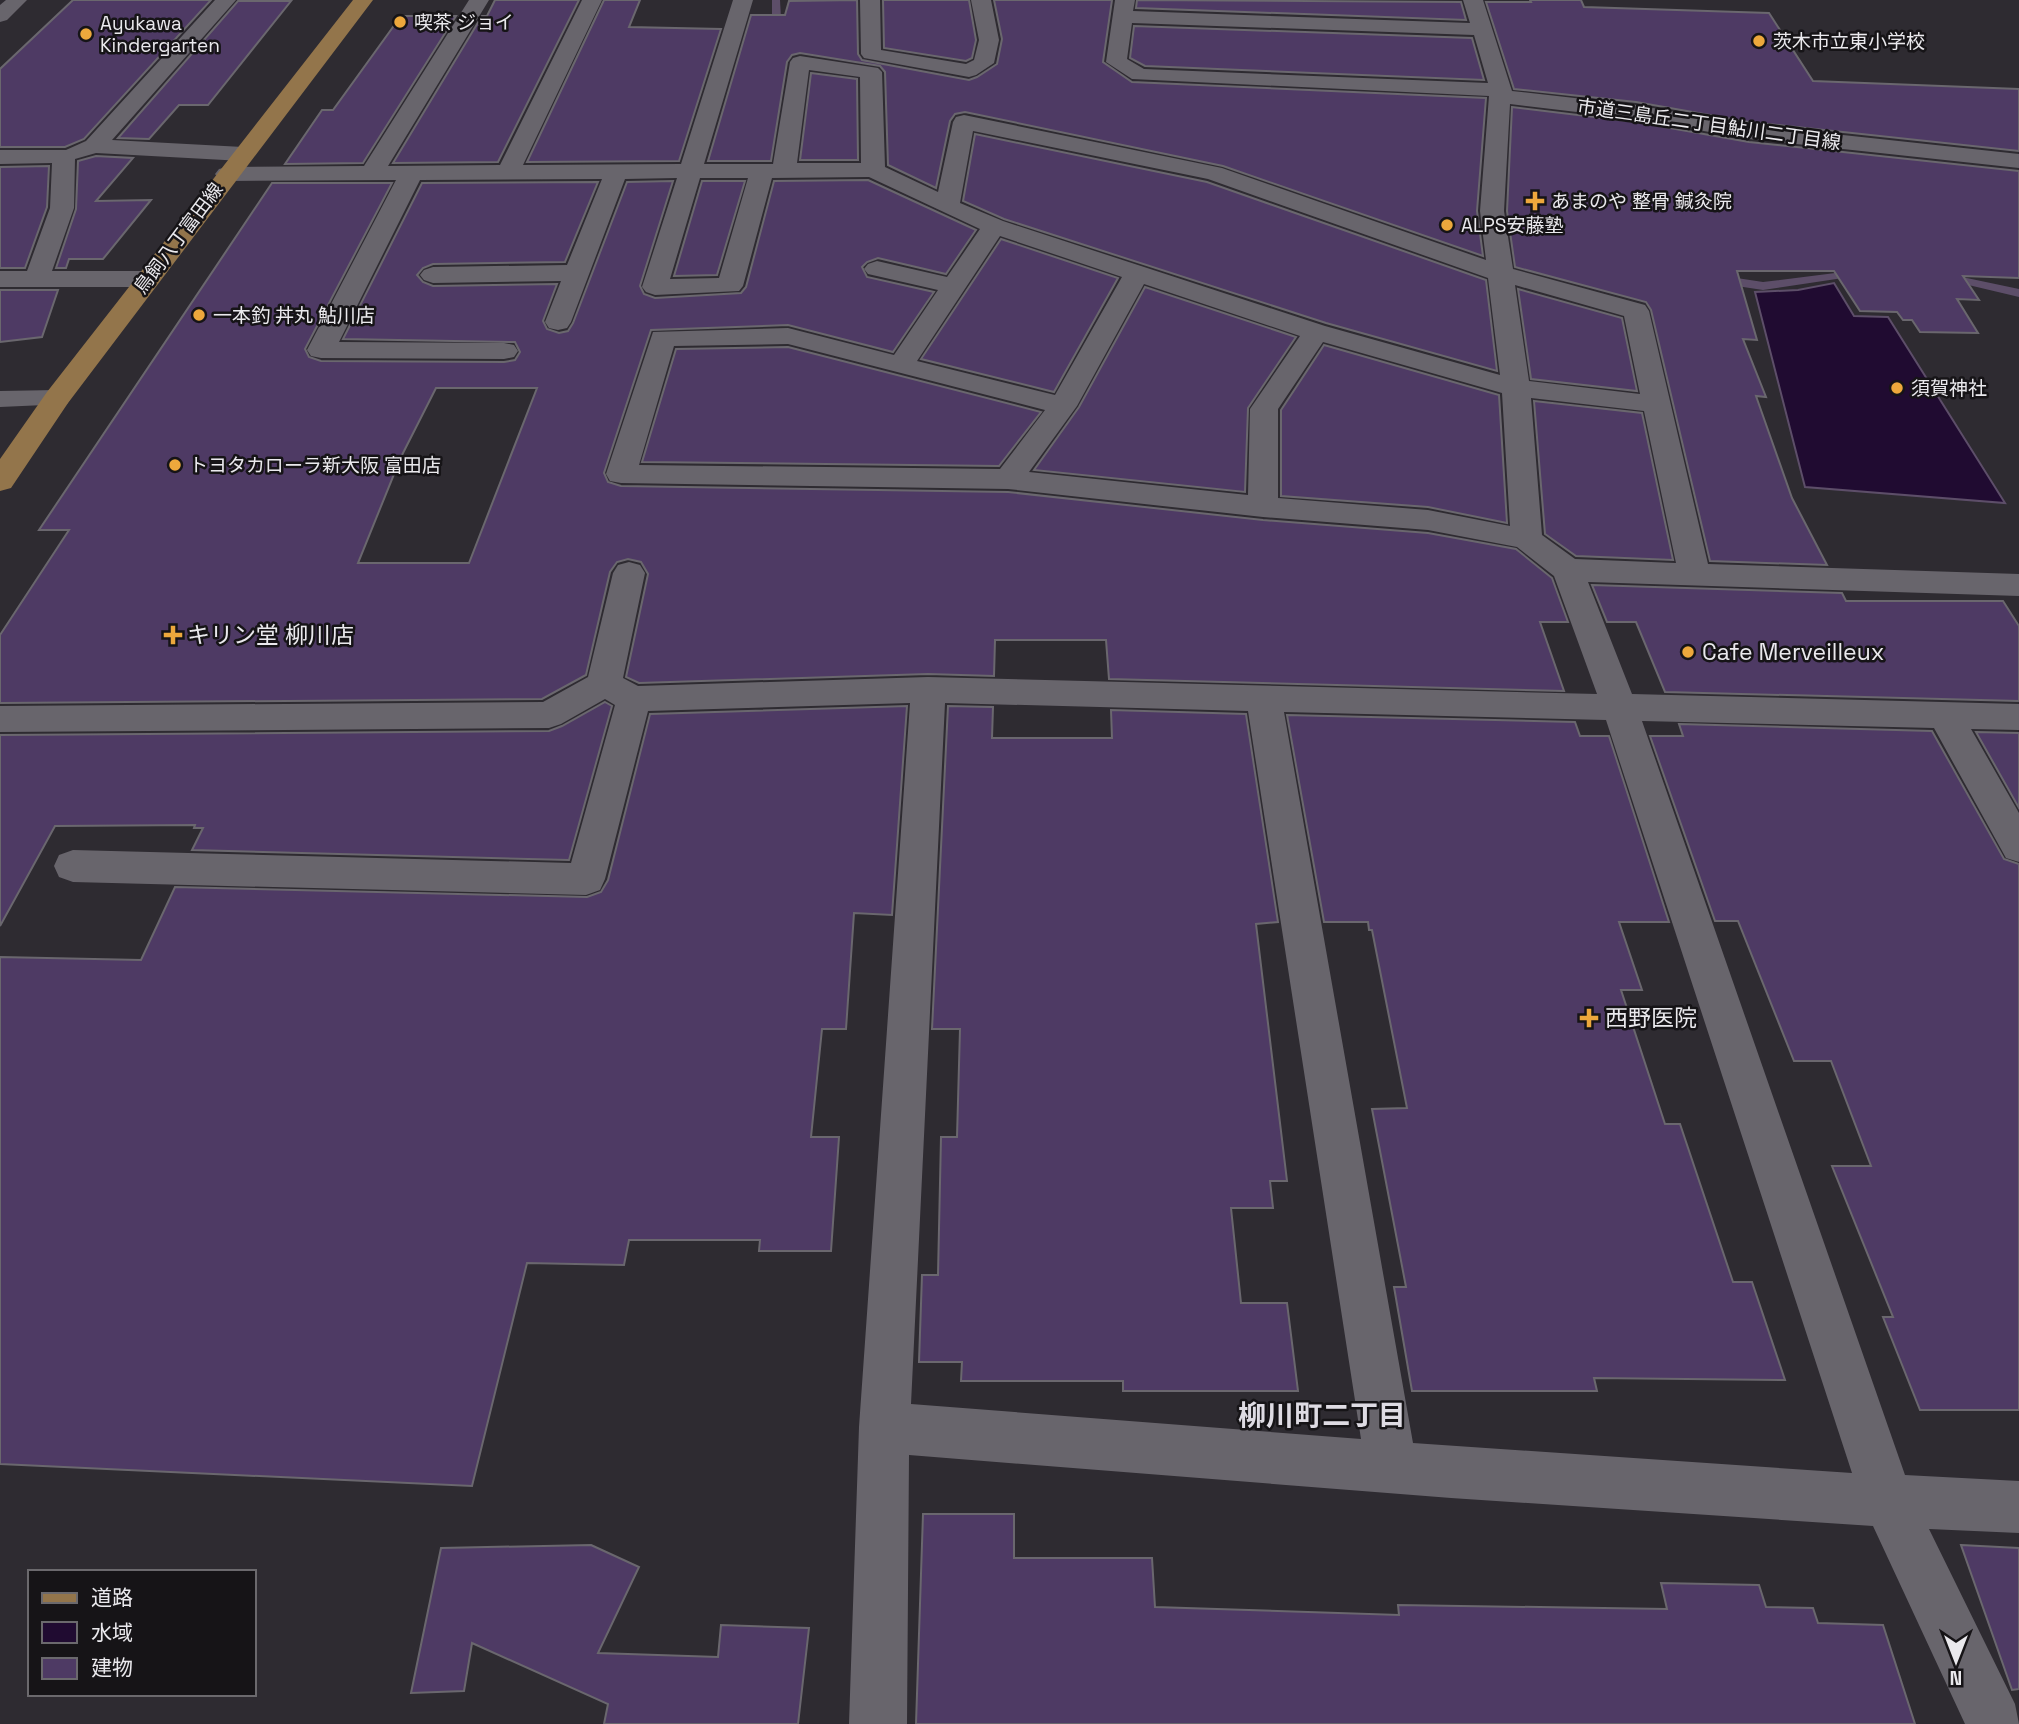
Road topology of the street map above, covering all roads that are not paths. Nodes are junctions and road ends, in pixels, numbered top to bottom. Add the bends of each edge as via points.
1 (17, 0) edge
2 (226, 0) edge
3 (363, 0) edge
4 (479, 0) edge
5 (592, 0) edge
6 (743, 0) edge
7 (870, 0) edge
8 (981, 0) edge
9 (1473, 0) edge
10 (1124, 8) edge
11 (0, 16) edge
12 (1482, 29) junction
13 (1501, 93) junction
14 (94, 146) junction
15 (243, 155) junction
16 (64, 156) junction
17 (0, 157) edge
18 (2019, 162) edge
19 (873, 170) junction
20 (690, 171) junction
21 (773, 171) junction
22 (616, 172) junction
23 (508, 173) junction
24 (227, 174) junction
25 (371, 174) junction
26 (411, 174) junction
27 (947, 206) junction
28 (994, 226) junction
29 (877, 269) dead end
30 (577, 273) junction
31 (1499, 273) junction
32 (1137, 274) junction
33 (433, 275) dead end
34 (0, 279) edge
35 (37, 279) junction
36 (147, 279) junction
37 (953, 286) junction
38 (558, 322) dead end
39 (1316, 332) junction
40 (504, 351) dead end
41 (901, 364) junction
42 (1516, 388) junction
43 (57, 398) junction
44 (0, 399) edge
45 (1657, 404) junction
46 (1063, 406) junction
47 (1008, 479) junction
48 (0, 481) edge
49 (1264, 507) junction
50 (1527, 539) junction
51 (1568, 570) junction
52 (1694, 572) junction
53 (629, 573) dead end
54 (2019, 585) edge
55 (619, 691) junction
56 (928, 691) junction
57 (1265, 700) junction
58 (1619, 706) junction
59 (1945, 715) junction
60 (2019, 718) edge
61 (0, 719) edge
62 (2019, 847) edge
63 (73, 866) dead end
64 (884, 1427) junction
65 (1391, 1467) junction
66 (1888, 1501) junction
67 (2019, 1507) edge
68 (878, 1724) edge
69 (1994, 1724) edge

1 - 11 street
2 - 14 street
3 - 15 main road, 鳥飼八丁富田線
4 - 25 street
5 - 23 street
6 - 20 street
7 - 8 street via 871,54 969,71 984,63 989,40
9 - 12 street
10 - 12 street
10 - 13 street, 市道三島丘二丁目鮎川二丁目線 via 1116,62 1139,75
12 - 13 street
13 - 18 street, 市道三島丘二丁目鮎川二丁目線 via 1749,132
13 - 31 street via 1492,211
14 - 15 street
14 - 16 street
15 - 24 main road, 鳥飼八丁富田線
16 - 17 street
16 - 35 street via 62,208
19 - 21 street
19 - 21 street via 871,72 800,62
19 - 27 street
20 - 21 street
20 - 21 street via 655,287 730,286
20 - 22 street
22 - 23 street
22 - 30 street
23 - 26 street
24 - 25 street
24 - 36 main road, 鳥飼八丁富田線
25 - 26 street
26 - 40 street via 321,351
27 - 28 street
27 - 31 street via 964,122 1214,173
28 - 32 street
28 - 37 street
29 - 37 street
30 - 33 street
30 - 38 street
31 - 42 street
31 - 45 street via 1636,311
32 - 39 street
32 - 46 street
34 - 35 street
35 - 36 street
36 - 43 main road, 鳥飼八丁富田線
37 - 41 street
39 - 42 street
39 - 49 street via 1264,409
41 - 46 street
41 - 47 street via 788,336 663,338 621,474
42 - 45 street
42 - 50 street
43 - 44 street
43 - 48 main road, 鳥飼八丁富田線
45 - 52 street
46 - 47 street
47 - 49 street
49 - 50 street via 1428,520
50 - 51 street
51 - 52 street
51 - 58 street
52 - 54 street
53 - 55 street
55 - 56 street
55 - 61 street via 549,715
55 - 63 street via 586,879
56 - 57 street
56 - 64 street
57 - 58 street
57 - 65 street
58 - 59 street
58 - 66 street
59 - 60 street
59 - 62 street
64 - 65 street
64 - 68 street
65 - 66 street
66 - 67 street
66 - 69 street

